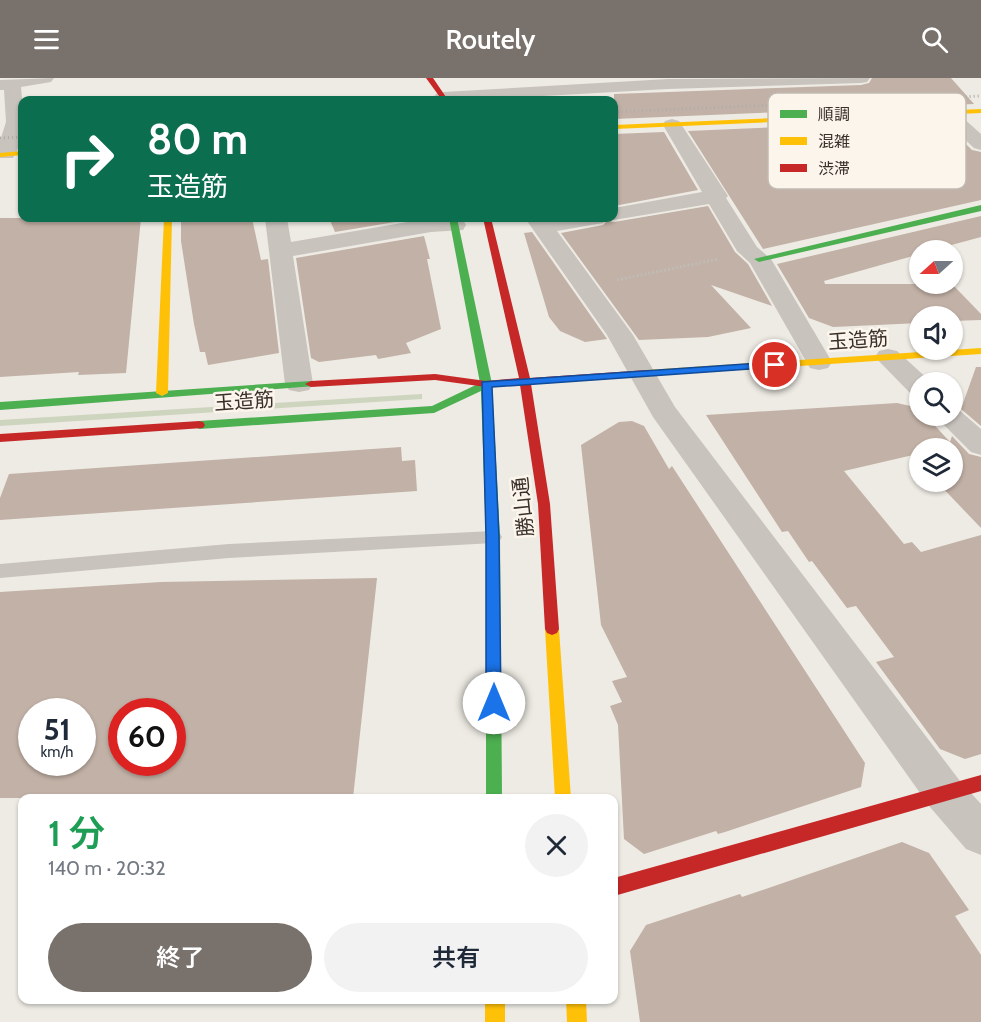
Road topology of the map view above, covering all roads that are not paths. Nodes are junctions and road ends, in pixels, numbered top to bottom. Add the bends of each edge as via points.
1 (45, 78) edge
2 (429, 78) edge
3 (541, 78) edge
4 (861, 78) edge
5 (782, 80) edge
6 (665, 81) edge
7 (10, 82) edge
8 (555, 90) junction
9 (442, 96) edge
10 (481, 96) edge
11 (966, 111) edge
12 (981, 111) edge
13 (768, 120) edge
14 (672, 125) junction
15 (618, 127) edge
16 (966, 130) edge
17 (981, 144) edge
18 (10, 154) edge
19 (717, 196) junction
20 (981, 208) edge
21 (618, 213) edge
22 (168, 222) edge
23 (276, 222) edge
24 (448, 222) edge
25 (454, 222) edge
26 (488, 222) edge
27 (539, 222) edge
28 (279, 251) junction
29 (754, 255) junction
30 (981, 351) edge
31 (888, 357) junction
32 (819, 362) junction
33 (642, 374) junction
34 (909, 377) edge
35 (525, 381) junction
36 (299, 384) junction
37 (486, 384) junction
38 (162, 393) junction
39 (0, 406) edge
40 (961, 426) edge
41 (0, 438) edge
42 (981, 445) edge
43 (493, 537) junction
44 (0, 571) edge
45 (981, 783) edge
46 (494, 794) edge
47 (563, 794) edge
48 (945, 794) junction
49 (981, 835) edge
50 (618, 887) edge
51 (495, 1004) edge
52 (576, 1004) edge
53 (495, 1022) edge
54 (577, 1022) edge

1 - 7 street
2 - 9 street
3 - 8 street
4 - 5 street
5 - 6 street
6 - 8 street
7 - 18 street via 15,122
8 - 10 street
11 - 12 street
13 - 14 street
14 - 15 street
14 - 19 street
16 - 17 street
19 - 21 street
19 - 29 street
20 - 29 street
22 - 38 street
23 - 28 street
24 - 28 street
25 - 37 street, 勝山通
26 - 35 street, 勝山通
27 - 33 street via 587,286
28 - 36 street
29 - 32 street
30 - 31 street, 玉造筋
31 - 32 street, 玉造筋
31 - 34 street
32 - 33 street, 玉造筋
33 - 35 street, 玉造筋
33 - 48 street via 663,411
35 - 37 street, 玉造筋
35 - 47 street, 勝山通 via 544,504
36 - 37 street, 玉造筋 via 435,377
36 - 38 street, 玉造筋
37 - 41 street, 玉造筋 via 434,409
37 - 43 street, 勝山通
38 - 39 street, 玉造筋
40 - 42 street
43 - 44 lane via 229,551
43 - 46 street, 勝山通
45 - 48 street
48 - 49 street
48 - 50 street
51 - 53 street
52 - 54 street

